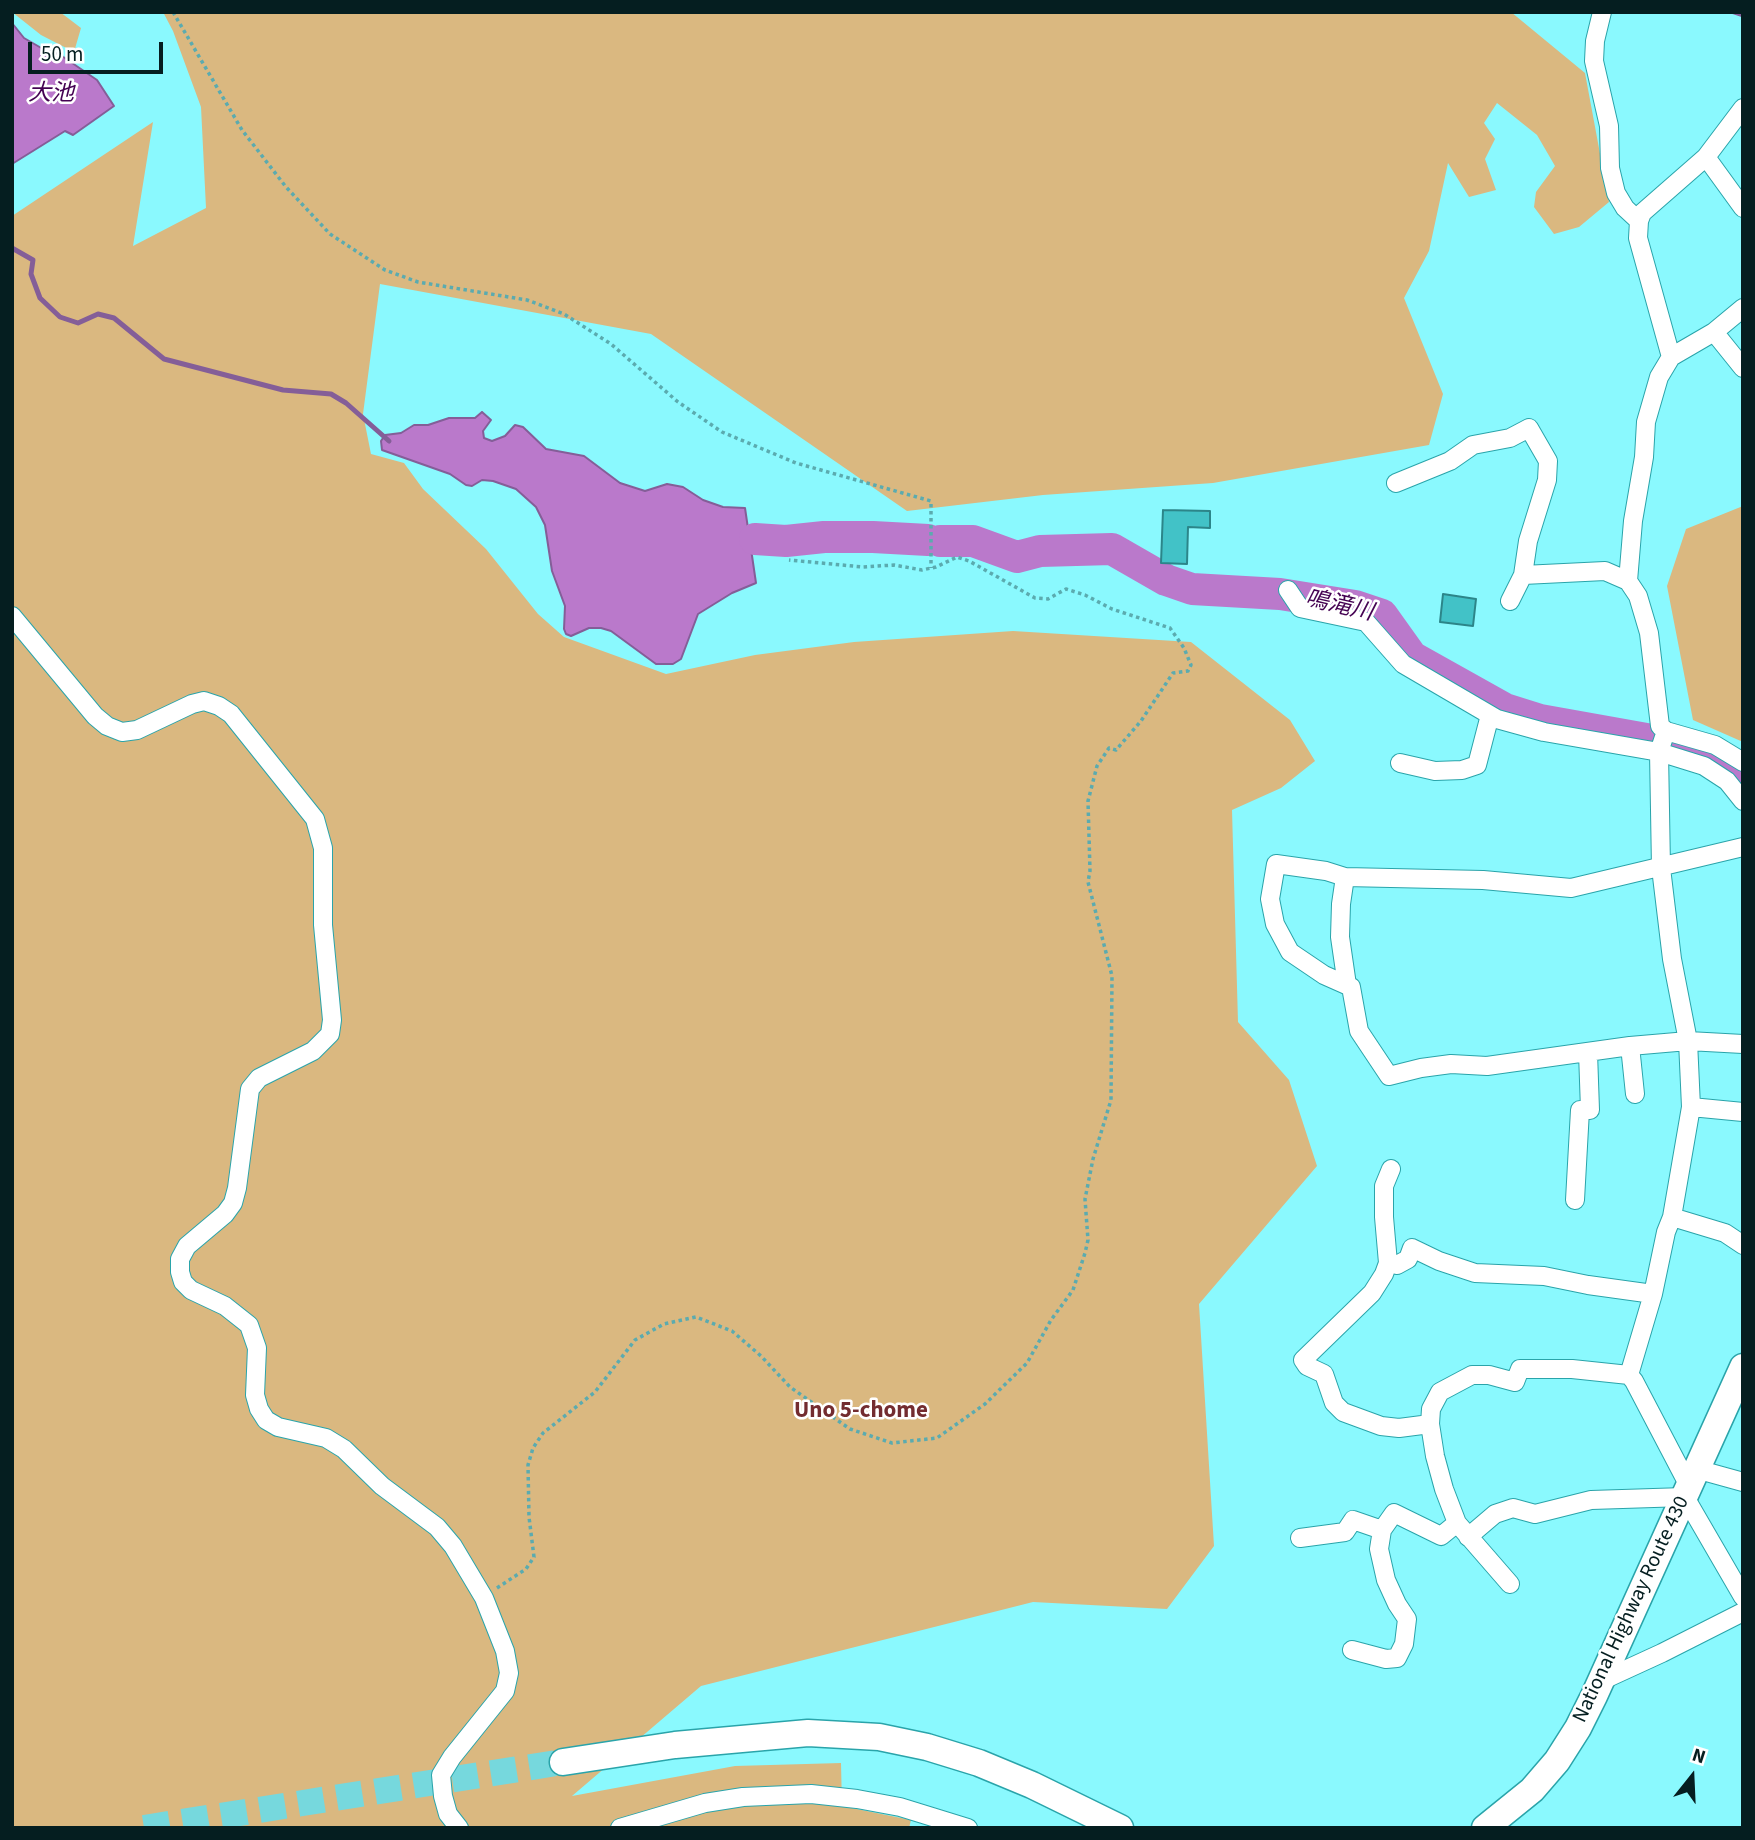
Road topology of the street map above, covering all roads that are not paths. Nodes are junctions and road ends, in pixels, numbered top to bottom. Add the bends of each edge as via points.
1 (1602, 12) edge
2 (1743, 108) edge
3 (1706, 157) junction
4 (1743, 208) edge
5 (1639, 220) junction
6 (1743, 308) edge
7 (1714, 331) junction
8 (1671, 356) junction
9 (1743, 368) edge
10 (1396, 483) dead end
11 (1523, 575) junction
12 (1628, 581) junction
13 (1293, 597) dead end
14 (1510, 601) dead end
15 (12, 616) edge
16 (1490, 715) junction
17 (1662, 742) junction
18 (1743, 762) edge
19 (1401, 763) dead end
20 (1739, 785) edge
21 (1743, 847) edge
22 (1661, 868) junction
23 (1345, 877) junction
24 (1347, 985) junction
25 (1688, 1041) junction
26 (1743, 1044) edge
27 (1630, 1046) junction
28 (1588, 1052) junction
29 (1635, 1094) dead end
30 (1692, 1107) junction
31 (1743, 1112) edge
32 (1391, 1169) dead end
33 (1575, 1200) dead end
34 (1672, 1217) junction
35 (1743, 1245) edge
36 (1388, 1263) junction
37 (1653, 1294) junction
38 (1743, 1367) edge
39 (1629, 1375) junction
40 (1430, 1424) junction
41 (1743, 1482) edge
42 (1690, 1484) junction
43 (1382, 1530) junction
44 (1462, 1530) junction
45 (1300, 1538) dead end
46 (1510, 1584) dead end
47 (1743, 1597) edge
48 (1743, 1612) edge
49 (1352, 1650) dead end
50 (1601, 1681) junction
51 (563, 1762) tunnel mouth
52 (459, 1828) edge
53 (620, 1828) edge
54 (968, 1828) edge
55 (1120, 1828) edge
56 (1485, 1828) edge

1 - 5 street via 1594,61 1609,126 1610,168 1616,193
2 - 3 street
3 - 4 street
3 - 5 street
5 - 8 street via 1638,238
6 - 7 street
7 - 8 street
7 - 9 street
8 - 12 street via 1659,377 1646,422
10 - 11 street via 1451,461 1473,445 1510,438 1529,428 1548,461 1548,480 1528,541
11 - 12 street via 1605,571
11 - 14 street
12 - 17 street via 1638,596 1649,633
13 - 16 street via 1300,608 1366,622 1403,664
15 - 52 street via 107,726 122,732 137,730 204,701 231,714 315,819 323,848 330,1034 313,1051 259,1078 250,1089 233,1203 187,1246 180,1272 191,1290 225,1306 249,1325 257,1348 255,1395 266,1420 326,1438 344,1449 382,1486 437,1527 484,1598 509,1673 505,1691 442,1775 448,1814
16 - 17 street via 1544,732
16 - 19 street via 1477,765 1435,771
17 - 18 street via 1715,745
17 - 20 street
17 - 22 street
21 - 22 street
22 - 23 street via 1571,888 1483,880
22 - 25 street
23 - 24 street via 1340,937
23 - 24 street via 1276,864 1270,898 1275,924 1290,952
24 - 28 street via 1359,1031 1390,1076 1420,1068 1487,1066
25 - 26 street
25 - 27 street
25 - 30 street
27 - 28 street
27 - 29 street
28 - 33 street via 1590,1110 1580,1110
30 - 31 street
30 - 34 street
32 - 36 street via 1384,1186
34 - 35 street via 1725,1234
34 - 37 street
36 - 37 street via 1397,1265 1408,1259 1412,1248 1475,1273 1544,1276
36 - 40 street via 1372,1293 1303,1360 1324,1374 1334,1403 1343,1412 1381,1426
37 - 39 street
38 - 42 highway, National Highway Route 430
39 - 40 street via 1520,1369 1514,1382 1472,1375 1440,1392
39 - 42 street
40 - 44 street via 1444,1489
41 - 42 street
42 - 44 street via 1535,1514 1513,1508
42 - 47 street
42 - 50 highway, National Highway Route 430
43 - 44 street via 1394,1513 1441,1536
43 - 45 street via 1353,1520 1345,1531
43 - 49 street via 1379,1549 1386,1580 1408,1619 1404,1644 1397,1658
44 - 46 street
48 - 50 street
50 - 56 highway, National Highway Route 430 via 1557,1760 1532,1790
51 - 55 highway via 675,1745 808,1733 878,1737 979,1763
53 - 54 street via 705,1803 811,1794 900,1807

